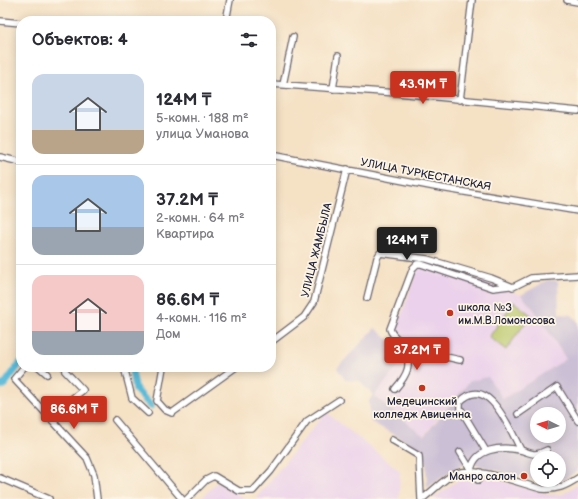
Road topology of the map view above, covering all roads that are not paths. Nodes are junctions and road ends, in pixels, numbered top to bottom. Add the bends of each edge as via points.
1 (230, 0) edge
2 (472, 0) edge
3 (567, 0) edge
4 (578, 2) edge
5 (227, 16) edge
6 (0, 21) edge
7 (16, 23) edge
8 (293, 38) dead end
9 (338, 56) dead end
10 (276, 85) edge
11 (283, 86) junction
12 (333, 89) junction
13 (460, 100) junction
14 (578, 111) edge
15 (276, 156) edge
16 (0, 157) edge
17 (16, 161) edge
18 (347, 169) junction
19 (578, 211) edge
20 (578, 275) edge
21 (509, 286) junction
22 (367, 298) dead end
23 (276, 338) edge
24 (405, 345) junction
25 (460, 360) dead end
26 (19, 372) edge
27 (45, 372) edge
28 (66, 372) edge
29 (125, 372) edge
30 (162, 372) edge
31 (229, 372) edge
32 (47, 374) dead end
33 (394, 389) dead end
34 (339, 400) dead end
35 (148, 413) dead end
36 (518, 414) dead end
37 (50, 416) junction
38 (115, 420) dead end
39 (578, 420) edge
40 (392, 440) dead end
41 (521, 450) junction
42 (547, 450) dead end
43 (486, 451) junction
44 (460, 452) dead end
45 (471, 470) junction
46 (480, 472) junction
47 (0, 478) edge
48 (578, 478) edge
49 (478, 480) dead end
50 (49, 499) edge
51 (96, 499) edge
52 (182, 499) edge
53 (187, 499) edge
54 (422, 499) edge

1 - 5 street
2 - 13 street
3 - 4 street
6 - 7 street
8 - 11 street
9 - 12 street
10 - 11 street
11 - 12 street
12 - 13 street
13 - 14 street
15 - 18 street, УЛИЦА ТУРКЕСТАНСКАЯ
16 - 17 street
18 - 19 street, УЛИЦА ТУРКЕСТАНСКАЯ
18 - 23 street, УЛИЦА ЖАМБЫЛА via 314,302 304,317
20 - 21 street via 531,278 513,288
21 - 22 street via 428,259 380,253
21 - 24 street via 494,288 417,264 413,268 390,329 393,336
24 - 25 street
24 - 33 street via 408,368 406,377
26 - 37 street via 14,378
27 - 32 street
28 - 37 street via 83,390
29 - 35 street via 132,398
30 - 31 street via 157,402 172,413
34 - 53 street via 307,421 253,491 239,491 214,476 206,480
36 - 39 street via 557,387
37 - 51 street via 91,464
38 - 52 street
40 - 54 street via 418,456
41 - 42 street via 534,454
41 - 43 street
41 - 43 street via 493,402 480,393 468,394 460,402 460,408
43 - 45 street via 472,463
44 - 45 street
45 - 46 street
45 - 54 street via 455,473
46 - 48 street via 547,490 560,488
46 - 49 street
47 - 50 street

